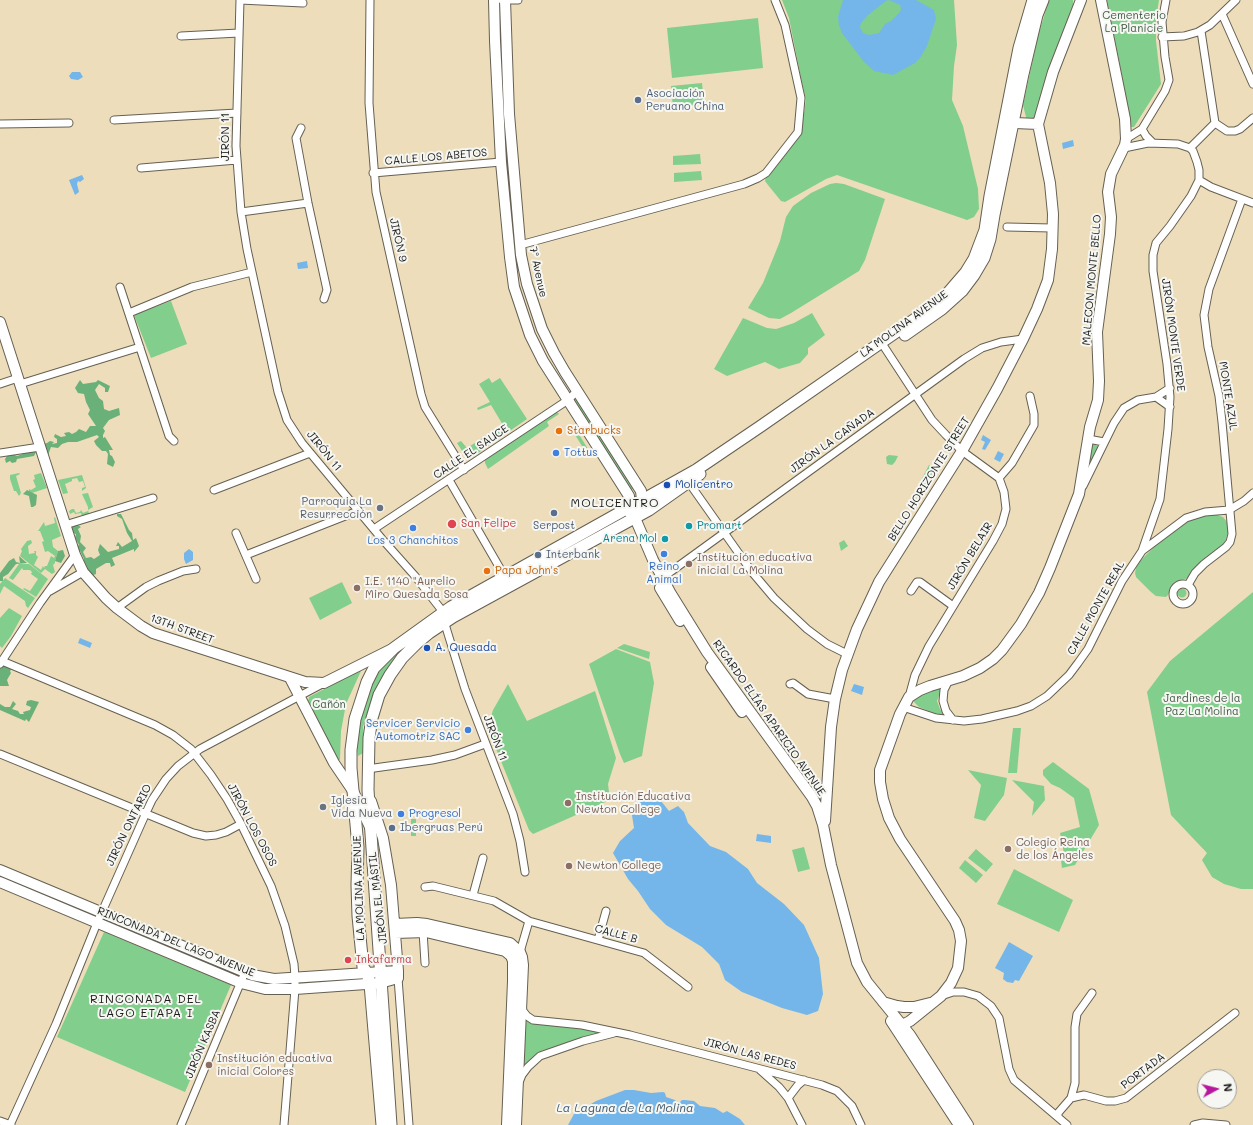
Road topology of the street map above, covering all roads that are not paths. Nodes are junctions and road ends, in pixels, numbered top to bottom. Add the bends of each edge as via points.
1 (240, 0) edge
2 (370, 0) edge
3 (501, 0) edge
4 (518, 0) edge
5 (775, 0) edge
6 (1034, 0) edge
7 (1043, 0) edge
8 (1081, 0) edge
9 (1166, 0) edge
10 (1236, 0) edge
11 (1100, 1) edge
12 (302, 3) dead end
13 (1222, 14) junction
14 (1201, 31) junction
15 (239, 33) junction
16 (181, 36) dead end
17 (1162, 37) junction
18 (505, 40) junction
19 (495, 41) junction
20 (1253, 84) edge
21 (237, 113) junction
22 (1253, 118) edge
23 (114, 120) dead end
24 (1009, 122) junction
25 (1215, 122) junction
26 (69, 123) dead end
27 (0, 124) edge
28 (1038, 124) junction
29 (301, 128) dead end
30 (1142, 129) junction
31 (1153, 143) junction
32 (1125, 144) junction
33 (1190, 148) junction
34 (237, 160) junction
35 (501, 162) junction
36 (141, 168) dead end
37 (374, 173) junction
38 (1199, 180) junction
39 (1242, 199) junction
40 (308, 203) junction
41 (1253, 203) edge
42 (241, 212) junction
43 (518, 226) junction
44 (507, 227) junction
45 (1008, 227) dead end
46 (1052, 228) junction
47 (520, 245) junction
48 (252, 272) junction
49 (120, 287) dead end
50 (324, 299) dead end
51 (129, 313) junction
52 (0, 322) edge
53 (1023, 339) junction
54 (883, 345) junction
55 (140, 347) junction
56 (19, 381) junction
57 (0, 384) edge
58 (576, 388) junction
59 (1170, 388) junction
60 (915, 394) junction
61 (1030, 396) dead end
62 (1156, 398) junction
63 (568, 400) junction
64 (1170, 407) junction
65 (1088, 439) junction
66 (174, 441) dead end
67 (1104, 442) junction
68 (40, 447) junction
69 (962, 451) junction
70 (0, 453) edge
71 (310, 454) junction
72 (464, 470) junction
73 (999, 478) junction
74 (687, 479) junction
75 (449, 480) junction
76 (214, 490) dead end
77 (1253, 493) edge
78 (1079, 494) junction
79 (153, 498) dead end
80 (642, 500) junction
81 (1229, 510) junction
82 (358, 511) junction
83 (631, 516) junction
84 (65, 526) junction
85 (374, 529) junction
86 (724, 532) junction
87 (236, 533) dead end
88 (1142, 551) junction
89 (75, 555) junction
90 (246, 555) junction
91 (196, 569) dead end
92 (83, 572) junction
93 (505, 577) junction
94 (662, 578) junction
95 (256, 579) dead end
96 (1188, 585) dead end
97 (911, 591) dead end
98 (47, 594) junction
99 (953, 606) junction
100 (117, 608) junction
101 (443, 618) junction
102 (394, 648) junction
103 (847, 654) junction
104 (1, 662) edge
105 (290, 678) junction
106 (949, 680) junction
107 (324, 683) junction
108 (790, 684) dead end
109 (299, 696) junction
110 (909, 697) junction
111 (835, 699) junction
112 (903, 707) junction
113 (954, 720) junction
114 (485, 744) junction
115 (194, 752) junction
116 (0, 754) edge
117 (367, 769) junction
118 (368, 790) junction
119 (352, 791) junction
120 (826, 795) junction
121 (812, 797) junction
122 (145, 814) junction
123 (241, 824) junction
124 (370, 827) junction
125 (824, 834) junction
126 (822, 849) junction
127 (483, 858) dead end
128 (3, 871) edge
129 (525, 872) dead end
130 (0, 883) edge
131 (425, 887) dead end
132 (473, 895) junction
133 (606, 911) dead end
134 (102, 913) junction
135 (529, 921) junction
136 (98, 923) junction
137 (395, 929) junction
138 (425, 929) junction
139 (598, 940) junction
140 (520, 952) junction
141 (425, 963) dead end
142 (245, 972) junction
143 (367, 973) junction
144 (398, 975) junction
145 (296, 978) junction
146 (377, 980) junction
147 (518, 981) junction
148 (241, 983) junction
149 (688, 987) dead end
150 (295, 989) junction
151 (1092, 993) dead end
152 (937, 999) junction
153 (883, 1002) junction
154 (521, 1004) junction
155 (904, 1006) junction
156 (1235, 1013) dead end
157 (899, 1022) junction
158 (582, 1025) junction
159 (616, 1033) junction
160 (583, 1041) junction
161 (915, 1050) junction
162 (757, 1067) junction
163 (804, 1080) junction
164 (1075, 1084) junction
165 (518, 1087) junction
166 (1084, 1095) junction
167 (788, 1098) junction
168 (1071, 1098) junction
169 (512, 1103) junction
170 (1058, 1116) junction
171 (0, 1121) edge
172 (11, 1125) edge
173 (181, 1125) edge
174 (284, 1125) edge
175 (382, 1125) edge
176 (390, 1125) edge
177 (409, 1125) edge
178 (507, 1125) edge
179 (516, 1125) edge
180 (802, 1125) edge
181 (861, 1125) edge
182 (959, 1125) edge
183 (968, 1125) edge
184 (1066, 1125) edge
185 (1194, 1125) edge
186 (1226, 1125) edge

1 - 12 street
1 - 15 street, JIRÓN 11
2 - 37 street, JIRÓN 9 via 369,103
3 - 4 street
3 - 18 street, 7º Avenue
3 - 19 street
5 - 47 street via 784,25 801,98 798,132 766,173 744,184
6 - 24 main road, LA MOLINA AVENUE via 1019,48
7 - 24 main road, LA MOLINA AVENUE
8 - 28 street via 1053,72
9 - 17 street
10 - 13 street
11 - 32 street, MALECON MONTE BELLO via 1125,119
13 - 14 street
13 - 20 street
14 - 17 street via 1184,36
14 - 25 street
15 - 16 street
15 - 21 street, JIRÓN 11
17 - 30 street via 1169,80
18 - 19 street
18 - 43 street, 7º Avenue
19 - 35 street
21 - 23 street
21 - 34 street, JIRÓN 11
22 - 25 street via 1235,131 1227,131
24 - 28 street
24 - 54 main road, LA MOLINA AVENUE via 990,238 980,266 956,297 928,319
25 - 33 street
26 - 27 street
28 - 46 street, BELLO HORIZONTE STREET via 1050,184
29 - 40 street via 296,138
30 - 31 street
30 - 32 street
31 - 32 street
31 - 33 street via 1178,144
32 - 65 street, MALECON MONTE BELLO via 1111,174 1108,192 1111,217 1098,332 1098,400
33 - 38 street via 1197,162
34 - 36 street
34 - 42 street, JIRÓN 11
35 - 37 street, CALLE LOS ABETOS
35 - 44 street
37 - 72 street, JIRÓN 9 via 421,394 425,407
38 - 39 street
38 - 59 street, JIRÓN MONTE VERDE via 1191,196 1156,243 1153,255 1153,271
39 - 41 street
39 - 81 street, MONTE AZUL via 1209,288 1204,315 1222,415
40 - 42 street
40 - 50 street via 327,290
42 - 48 street, JIRÓN 11
43 - 44 street
43 - 47 street, 7º Avenue
44 - 63 street via 514,287 521,310 543,361
45 - 46 street
46 - 53 street, BELLO HORIZONTE STREET via 1048,280
47 - 58 street, 7º Avenue via 527,284 542,329
48 - 51 street via 192,287
48 - 71 street, JIRÓN 11 via 285,414 290,426
49 - 51 street
51 - 55 street
52 - 56 street, 13TH STREET
53 - 60 street, JIRÓN LA CAÑADA via 982,348
53 - 69 street, BELLO HORIZONTE STREET
54 - 60 street
54 - 74 main road, LA MOLINA AVENUE
55 - 56 street
55 - 66 street via 169,436
56 - 57 street
56 - 68 street, 13TH STREET
58 - 63 street, CALLE EL SAUCE
58 - 80 street, 7º Avenue via 641,491
59 - 62 street
59 - 64 street, JIRÓN MONTE VERDE
60 - 69 street via 932,420
60 - 86 street, JIRÓN LA CAÑADA
61 - 73 street via 1034,425 1012,464
62 - 64 street
62 - 67 street via 1138,400 1124,408
63 - 72 street, CALLE EL SAUCE
63 - 83 street via 629,496
64 - 88 street, JIRÓN MONTE VERDE via 1160,499
65 - 67 street
65 - 78 street, MALECON MONTE BELLO
67 - 78 street
68 - 70 street
68 - 84 street, 13TH STREET
69 - 73 street
69 - 103 street, BELLO HORIZONTE STREET via 879,582
71 - 76 street
71 - 82 street, JIRÓN 11
72 - 75 street, CALLE EL SAUCE
73 - 99 street, JIRÓN BELAIR via 1006,509 1002,524
74 - 80 main road
74 - 83 main road via 649,510
74 - 86 street
75 - 85 street, CALLE EL SAUCE
75 - 93 street
77 - 81 street, CALLE MONTE REAL
78 - 106 street, MALECON MONTE BELLO via 1039,593 1021,624 993,659 980,668
79 - 84 street
80 - 83 main road
81 - 88 street, CALLE MONTE REAL via 1205,512 1186,518
81 - 96 street, MONTE AZUL via 1232,534 1230,542 1195,573
82 - 85 street, JIRÓN 11
82 - 90 street
83 - 93 main road, LA MOLINA AVENUE
83 - 94 street, RICARDO ELÍAS APARICIO AVENUE
83 - 101 main road, LA MOLINA AVENUE
83 - 126 street, RICARDO ELÍAS APARICIO AVENUE via 644,557 668,603 722,684 807,800
84 - 89 street, 13TH STREET
85 - 101 street, JIRÓN 11 via 436,602
86 - 94 street, JIRÓN LA CAÑADA
86 - 103 street via 774,598 807,629 827,644
87 - 90 street
88 - 113 street, CALLE MONTE REAL via 1122,581 1088,649 1069,676 1047,696 1031,706 1002,715 976,720
89 - 92 street, 13TH STREET
89 - 98 street
90 - 95 street
91 - 100 street via 183,571 158,581
92 - 98 street
92 - 100 street, 13TH STREET
93 - 101 main road, LA MOLINA AVENUE
94 - 121 street, RICARDO ELÍAS APARICIO AVENUE via 708,652
97 - 99 street via 917,582 920,582
98 - 104 street
99 - 110 street, JIRÓN BELAIR via 929,646 915,675
100 - 105 street, 13TH STREET via 153,633
101 - 102 main road, LA MOLINA AVENUE
101 - 114 street, JIRÓN 11
101 - 117 main road, LA MOLINA AVENUE via 402,658 379,695 368,738
102 - 107 street, JIRÓN ONTARIO
102 - 119 main road, LA MOLINA AVENUE via 374,668 355,719 351,750
103 - 111 street, BELLO HORIZONTE STREET
104 - 115 street, JIRÓN LOS OSOS via 160,727
105 - 107 street, 13TH STREET
105 - 109 street
106 - 110 street, MALECON MONTE BELLO via 920,690
106 - 113 street via 944,690 943,701 946,711
107 - 109 street, JIRÓN ONTARIO
108 - 111 street via 793,683 808,694
109 - 115 street, JIRÓN ONTARIO
109 - 119 street via 334,763
110 - 112 street
111 - 120 street, BELLO HORIZONTE STREET
112 - 113 street, CALLE MONTE REAL via 930,716
112 - 152 street via 880,770 880,782 889,818 900,839 959,930 961,941 958,968 951,983
114 - 117 street via 432,760
114 - 129 street, JIRÓN 11 via 513,814
115 - 122 street, JIRÓN ONTARIO via 166,779
115 - 123 street, JIRÓN LOS OSOS via 222,791
116 - 122 street
117 - 118 main road, LA MOLINA AVENUE
118 - 124 main road, LA MOLINA AVENUE
118 - 137 street, JIRÓN EL MÁSTIL via 383,838
119 - 124 street
119 - 143 main road, LA MOLINA AVENUE via 358,847 358,916 363,967
120 - 121 street
120 - 125 street, BELLO HORIZONTE STREET
121 - 125 street, RICARDO ELÍAS APARICIO AVENUE via 820,815
122 - 123 street via 206,836 221,834
122 - 134 street, JIRÓN ONTARIO
123 - 145 street, JIRÓN LOS OSOS via 276,900 288,938
124 - 146 main road, LA MOLINA AVENUE
125 - 126 street, BELLO HORIZONTE STREET
125 - 153 street, RICARDO ELÍAS APARICIO AVENUE via 857,963 867,982
126 - 157 street, RICARDO ELÍAS APARICIO AVENUE via 852,966 862,986
127 - 132 street
128 - 130 street
128 - 134 street, RINCONADA DEL LAGO AVENUE
130 - 136 street, RINCONADA DEL LAGO AVENUE
131 - 132 street, CALLE B via 433,886
132 - 135 street, CALLE B via 494,901
133 - 139 street
134 - 136 street, JIRÓN ONTARIO
134 - 142 street, RINCONADA DEL LAGO AVENUE
135 - 139 street, CALLE B
135 - 140 street
136 - 148 street, RINCONADA DEL LAGO AVENUE
136 - 172 street, JIRÓN ONTARIO
137 - 138 street
137 - 144 street, JIRÓN EL MÁSTIL
138 - 140 street via 510,943
138 - 141 street
138 - 147 street via 509,953
139 - 149 street, CALLE B via 644,953
140 - 147 street via 523,965
142 - 145 street, RINCONADA DEL LAGO AVENUE via 274,979
142 - 148 street, JIRÓN KASBA
143 - 145 street, RINCONADA DEL LAGO AVENUE
143 - 146 main road, LA MOLINA AVENUE
144 - 146 street, RINCONADA DEL LAGO AVENUE
144 - 177 street, JIRÓN EL MÁSTIL
145 - 150 street, JIRÓN LOS OSOS
146 - 150 street, RINCONADA DEL LAGO AVENUE
146 - 175 main road, LA MOLINA AVENUE
146 - 176 main road, LA MOLINA AVENUE
147 - 154 street
147 - 169 street
148 - 150 street, RINCONADA DEL LAGO AVENUE via 265,989
148 - 173 street, JIRÓN KASBA
150 - 174 street, JIRÓN LOS OSOS
151 - 164 street via 1077,1014
152 - 155 street via 924,1005
152 - 157 street
152 - 170 street via 954,992 964,992 978,996 991,1006 999,1018 1009,1069 1014,1080
153 - 155 street
153 - 157 street, RICARDO ELÍAS APARICIO AVENUE
154 - 158 street, JIRÓN LAS REDES via 527,1016 534,1020
154 - 165 street
155 - 157 street
156 - 166 street, PORTADA via 1126,1098 1106,1101
157 - 161 street, RICARDO ELÍAS APARICIO AVENUE
157 - 161 street, RICARDO ELÍAS APARICIO AVENUE via 908,1025
158 - 159 street, JIRÓN LAS REDES
158 - 160 street via 586,1033
159 - 160 street, JIRÓN LAS REDES
159 - 162 street, JIRÓN LAS REDES
160 - 165 street, JIRÓN LAS REDES via 537,1059 522,1075
161 - 182 street, RICARDO ELÍAS APARICIO AVENUE
161 - 183 street, RICARDO ELÍAS APARICIO AVENUE
162 - 163 street, JIRÓN LAS REDES
162 - 167 street via 769,1076
163 - 167 street
163 - 181 street, JIRÓN LAS REDES via 837,1091 852,1106
164 - 166 street
164 - 168 street
165 - 169 street
166 - 168 street, PORTADA
167 - 180 street
168 - 170 street
169 - 178 street
169 - 179 street
170 - 184 street
171 - 172 street
185 - 186 street

